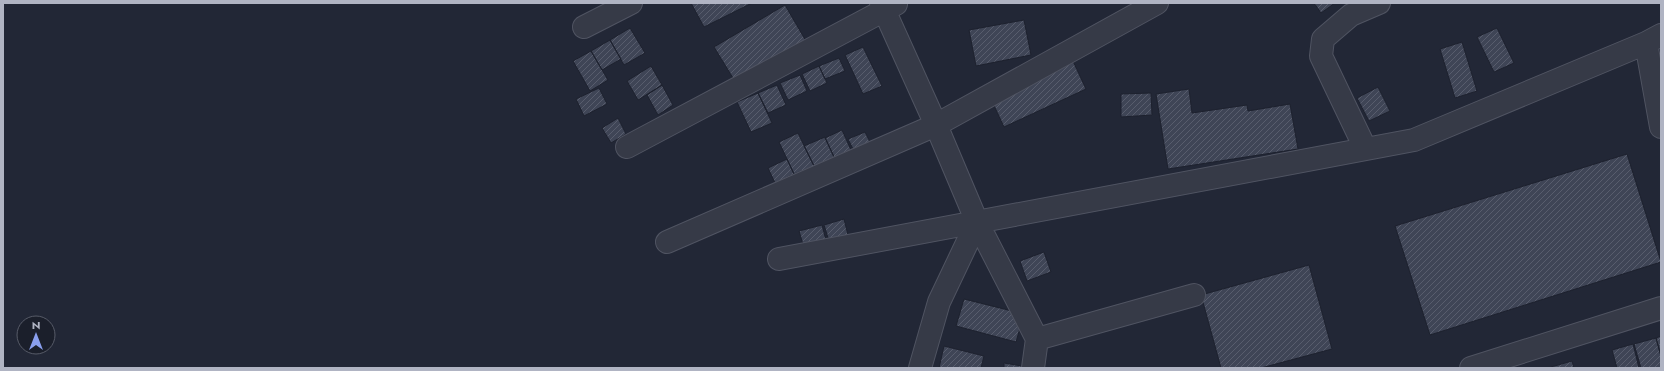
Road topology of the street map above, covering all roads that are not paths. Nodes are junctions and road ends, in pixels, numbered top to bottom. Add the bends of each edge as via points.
1 (631, 3) edge
2 (1157, 3) edge
3 (1379, 3) edge
4 (887, 5) edge
5 (584, 27) dead end
6 (1653, 39) edge
7 (936, 125) junction
8 (1661, 127) edge
9 (627, 147) dead end
10 (1365, 148) junction
11 (977, 222) junction
12 (667, 242) dead end
13 (779, 259) dead end
14 (1194, 295) dead end
15 (1661, 308) edge
16 (1036, 339) junction
17 (920, 368) edge
18 (1033, 368) edge
19 (1471, 368) edge

1 - 5 street
2 - 7 street
3 - 10 street via 1351,16 1324,39 1321,56
4 - 7 street
4 - 9 street
6 - 8 street
6 - 10 street via 1414,140
7 - 11 street
7 - 12 street
10 - 11 street
11 - 13 street
11 - 16 street
11 - 17 street via 939,302
14 - 16 street
15 - 19 street
16 - 18 street

